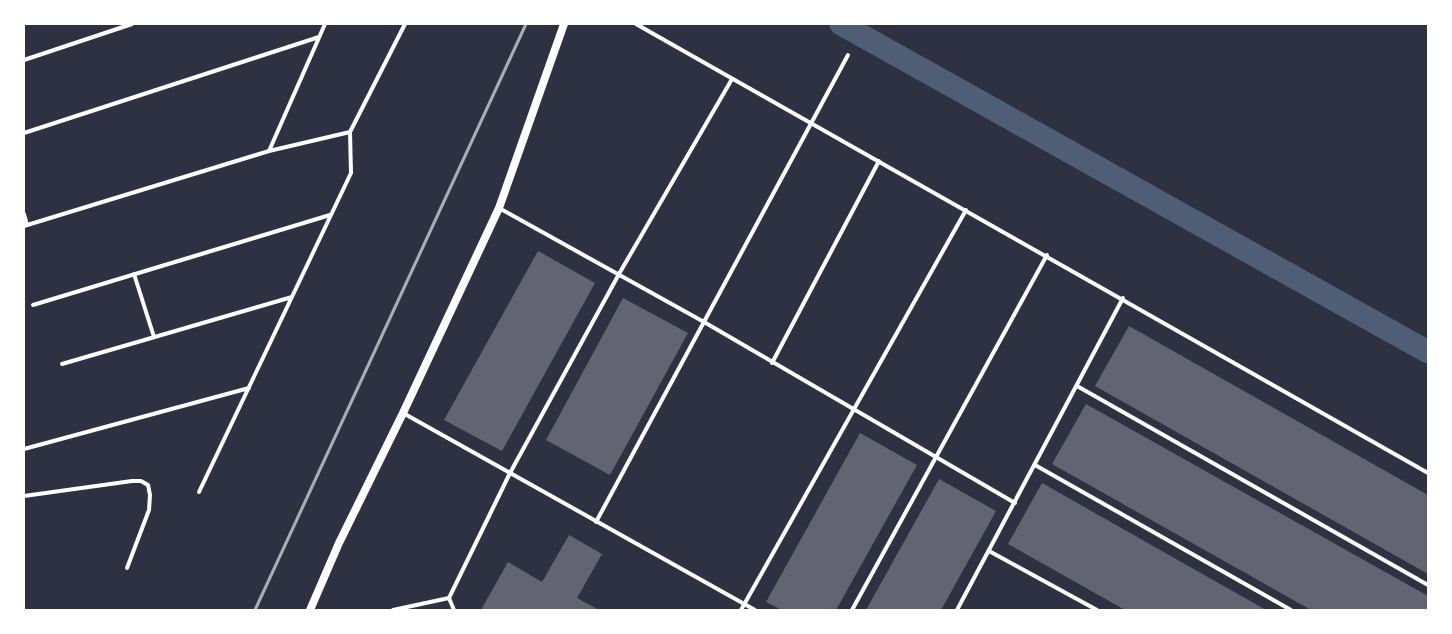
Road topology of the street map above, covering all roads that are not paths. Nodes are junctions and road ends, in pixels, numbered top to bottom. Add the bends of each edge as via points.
1 (132, 24) edge
2 (325, 24) edge
3 (405, 24) edge
4 (564, 24) edge
5 (636, 24) edge
6 (319, 37) junction
7 (848, 56) dead end
8 (24, 60) edge
9 (732, 78) junction
10 (812, 123) junction
11 (350, 132) junction
12 (24, 133) edge
13 (269, 151) junction
14 (879, 161) junction
15 (499, 208) junction
16 (966, 210) junction
17 (24, 214) edge
18 (330, 215) junction
19 (26, 225) edge
20 (1046, 255) junction
21 (134, 274) junction
22 (619, 274) junction
23 (292, 297) junction
24 (1123, 298) junction
25 (33, 305) dead end
26 (704, 322) junction
27 (154, 337) junction
28 (772, 362) junction
29 (62, 364) dead end
30 (1077, 386) junction
31 (250, 388) junction
32 (853, 409) junction
33 (403, 413) junction
34 (24, 449) edge
35 (935, 457) junction
36 (1035, 465) junction
37 (510, 473) junction
38 (1428, 473) edge
39 (199, 492) dead end
40 (24, 496) edge
41 (1015, 503) junction
42 (596, 522) junction
43 (990, 551) junction
44 (128, 568) dead end
45 (1428, 585) edge
46 (449, 598) junction
47 (744, 604) junction
48 (313, 609) edge
49 (393, 610) edge
50 (454, 610) edge
51 (741, 610) edge
52 (755, 610) edge
53 (852, 610) edge
54 (957, 610) edge
55 (1097, 610) edge
56 (1290, 610) edge

1 - 8 street
2 - 6 street
3 - 11 street
4 - 15 main road
5 - 9 street
6 - 12 street
6 - 13 street
7 - 10 street
9 - 10 street
9 - 22 street
10 - 14 street
10 - 26 street
11 - 13 street
11 - 18 street via 351,173
13 - 19 street
14 - 16 street
14 - 28 street
15 - 22 street
15 - 33 main road
16 - 20 street
16 - 32 street
17 - 19 street
18 - 21 street
18 - 23 street
20 - 24 street
20 - 35 street
21 - 25 street
21 - 27 street
22 - 26 street
22 - 37 street
23 - 27 street
23 - 31 street
24 - 30 street
24 - 38 street
26 - 28 street
26 - 42 street
27 - 29 street
28 - 32 street
30 - 36 street
30 - 45 street
31 - 34 street
31 - 39 street
32 - 35 street
32 - 47 street
33 - 37 street
33 - 48 main road via 339,543
35 - 41 street
35 - 53 street
36 - 41 street
36 - 56 street
37 - 42 street
37 - 46 street
40 - 44 street via 132,481 141,481 148,485 149,510
41 - 43 street
42 - 47 street
43 - 54 street
43 - 55 street
46 - 49 street
46 - 50 street
47 - 51 street
47 - 52 street

